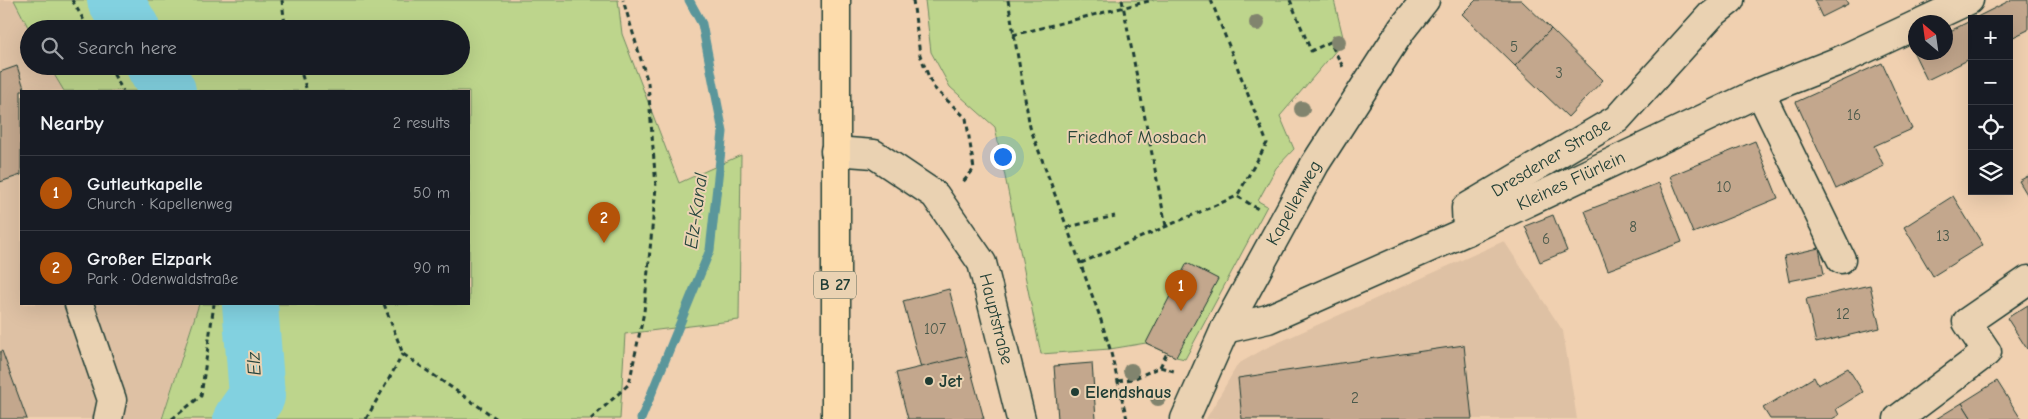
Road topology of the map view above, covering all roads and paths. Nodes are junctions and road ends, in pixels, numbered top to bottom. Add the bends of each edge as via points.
1 (72, 0) edge
2 (282, 0) edge
3 (623, 0) edge
4 (836, 0) edge
5 (913, 0) edge
6 (1008, 0) edge
7 (1122, 0) edge
8 (1153, 0) edge
9 (1211, 0) edge
10 (1290, 0) edge
11 (1424, 0) edge
12 (1730, 0) edge
13 (1969, 0) edge
14 (1123, 8) junction
15 (1937, 15) edge
16 (84, 20) edge
17 (285, 20) edge
18 (1908, 29) edge
19 (1013, 35) junction
20 (114, 75) edge
21 (302, 75) edge
22 (122, 90) edge
23 (307, 90) edge
24 (1760, 92) junction
25 (1358, 97) junction
26 (835, 151) junction
27 (1237, 196) junction
28 (941, 205) junction
29 (1115, 216) dead end
30 (1283, 223) junction
31 (1166, 226) junction
32 (1068, 227) junction
33 (1467, 231) junction
34 (1841, 259) dead end
35 (1081, 263) junction
36 (2028, 280) edge
37 (79, 305) edge
38 (214, 305) edge
39 (384, 305) edge
40 (1225, 329) junction
41 (403, 354) junction
42 (1167, 354) dead end
43 (1160, 366) junction
44 (1166, 368) dead end
45 (1118, 381) junction
46 (108, 419) edge
47 (172, 419) edge
48 (366, 419) edge
49 (497, 419) edge
50 (591, 419) edge
51 (836, 419) edge
52 (1021, 419) edge
53 (1127, 419) edge
54 (1184, 419) edge
55 (1898, 419) edge

1 - 16 path
2 - 17 path
3 - 50 path via 648,83 656,187 644,312 629,384
4 - 26 main road, B 27
5 - 28 path via 920,55 933,87 966,118 974,169
6 - 19 path
7 - 14 path
8 - 14 path
9 - 27 path via 1267,143
10 - 25 path via 1311,51 1330,42
11 - 25 street, Kapellenweg
12 - 33 street, Dresdener Straße via 1711,15 1617,119 1466,208
13 - 15 street
14 - 19 path
14 - 31 path
18 - 24 street, Kleines Flürlein via 1839,61
19 - 32 path via 1030,127
20 - 22 path
21 - 23 path
24 - 33 street, Kleines Flürlein
24 - 34 street
25 - 30 street, Kapellenweg via 1315,164
26 - 28 street, Hauptstraße via 874,154 935,195
26 - 51 main road, B 27
27 - 30 path
27 - 31 path
28 - 52 street, Hauptstraße via 982,263
29 - 32 path
30 - 40 street, Kapellenweg
31 - 35 path
32 - 35 path
33 - 40 street, Kleines Flürlein via 1268,319
35 - 45 path
36 - 55 street via 1967,322 1987,352
37 - 46 street via 112,400
38 - 47 path via 201,396
39 - 41 path
40 - 54 street, Kapellenweg
41 - 48 path
41 - 49 path
42 - 43 path
43 - 44 path
43 - 45 path via 1132,379
45 - 53 path

